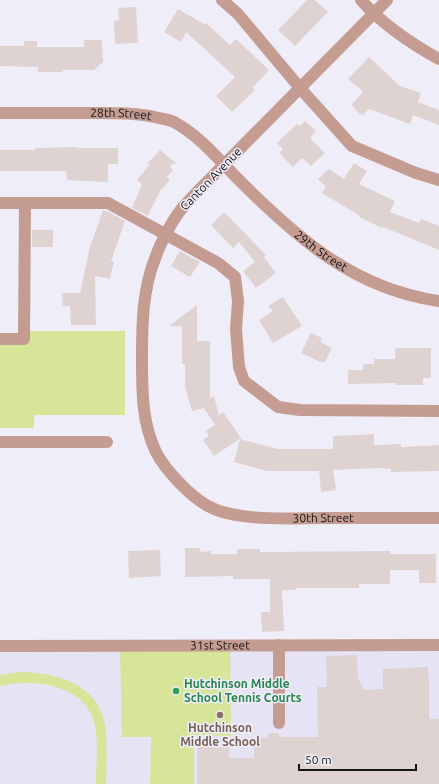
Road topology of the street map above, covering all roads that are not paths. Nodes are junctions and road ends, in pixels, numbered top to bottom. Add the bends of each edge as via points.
1 (222, 0) edge
2 (361, 0) edge
3 (387, 0) edge
4 (373, 14) junction
5 (439, 59) edge
6 (300, 88) junction
7 (0, 113) edge
8 (224, 165) junction
9 (439, 180) edge
10 (0, 203) edge
11 (25, 203) junction
12 (167, 234) junction
13 (439, 301) edge
14 (0, 339) edge
15 (439, 411) edge
16 (0, 442) edge
17 (107, 442) dead end
18 (209, 506) joint
19 (439, 518) edge
20 (279, 645) junction
21 (439, 645) edge
22 (0, 646) edge
23 (279, 723) dead end

1 - 6 street via 238,14
2 - 4 street
3 - 4 street, Canton Avenue
4 - 5 street via 411,43
4 - 6 street, Canton Avenue
6 - 8 street, Canton Avenue
6 - 9 street via 352,146
7 - 8 street, 28th Street via 144,114 173,122 211,150
8 - 12 street, Canton Avenue via 179,212
8 - 13 street, 29th Street via 270,211 301,238 336,263 367,280
10 - 11 street
11 - 12 street via 108,203
11 - 14 street via 24,339
12 - 15 street via 218,263 235,277 239,367 244,381 278,407 300,410
12 - 18 street, Canton Avenue via 156,256 143,306 142,395 147,427 156,453 183,486
16 - 17 street
18 - 19 street, 30th Street via 247,516 285,518
20 - 21 street, 31st Street
20 - 22 street, 31st Street
20 - 23 street

